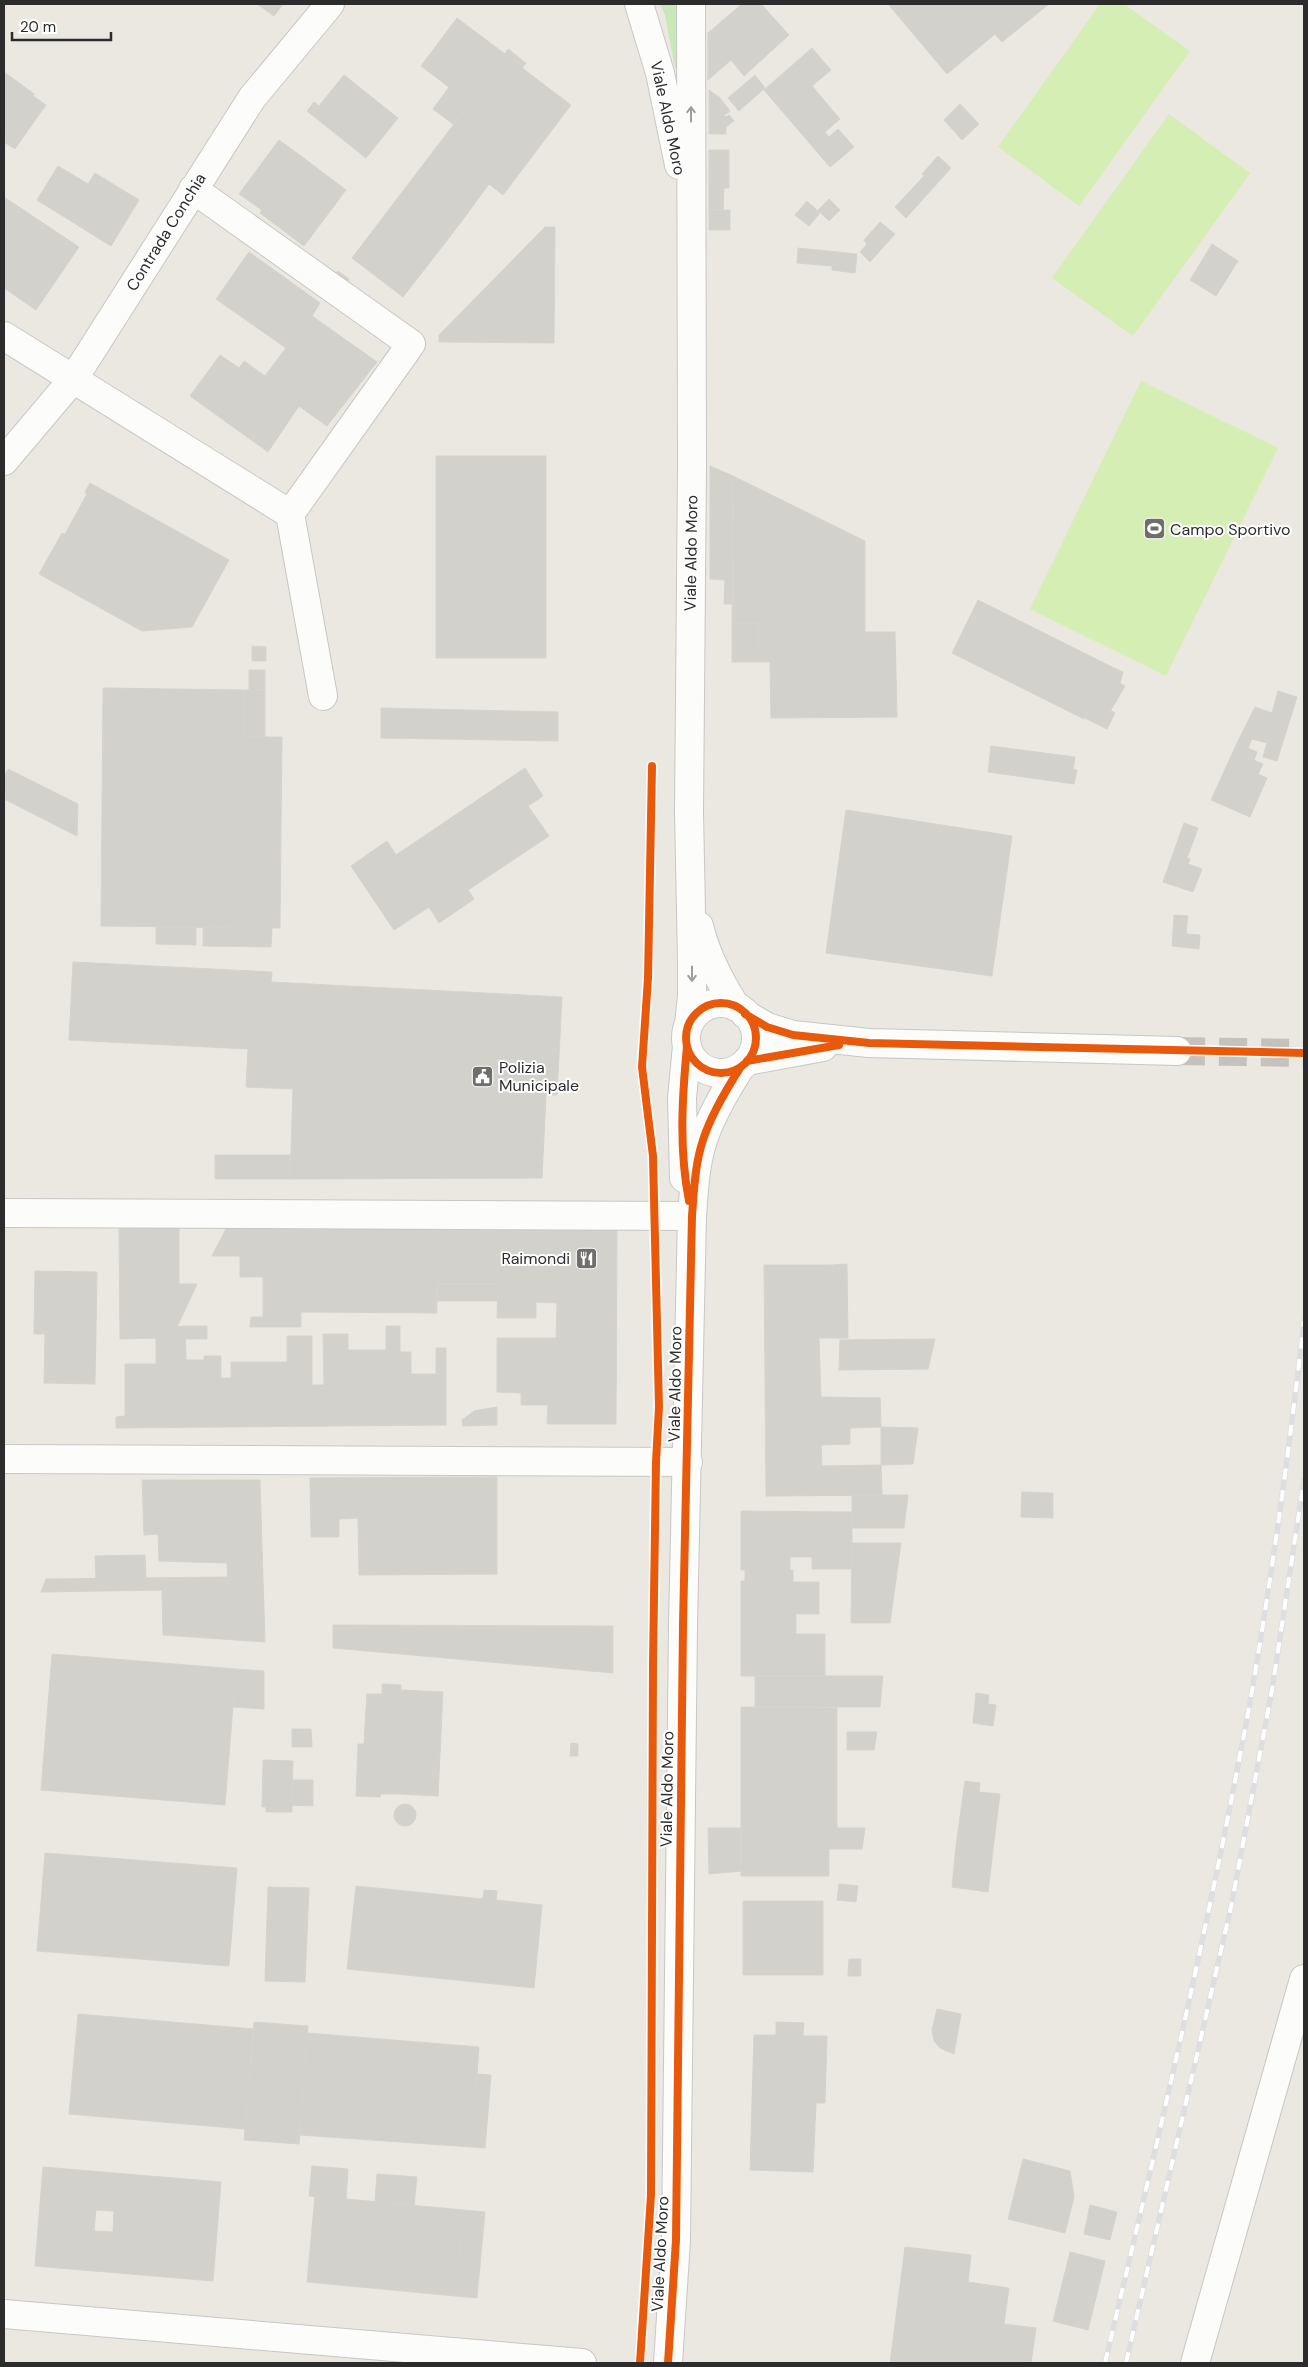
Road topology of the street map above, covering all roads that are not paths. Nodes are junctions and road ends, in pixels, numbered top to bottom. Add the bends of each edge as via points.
1 (330, 4) edge
2 (639, 4) edge
3 (691, 4) edge
4 (193, 189) junction
5 (690, 233) junction
6 (4, 336) edge
7 (74, 378) junction
8 (4, 461) edge
9 (290, 514) junction
10 (322, 696) dead end
11 (690, 872) junction
12 (741, 1011) junction
13 (688, 1035) junction
14 (869, 1043) junction
15 (1177, 1051) tunnel mouth
16 (743, 1065) junction
17 (4, 1213) edge
18 (692, 1216) junction
19 (4, 1459) edge
20 (688, 1462) junction
21 (1304, 1980) edge
22 (4, 2314) edge
23 (582, 2363) edge
24 (668, 2363) edge
25 (1195, 2363) edge

1 - 4 street, Contrada Conchia via 252,98
2 - 5 street, Viale Aldo Moro via 660,73 679,160
5 -> 3 street, Viale Aldo Moro
4 - 7 street, Contrada Conchia
4 - 9 street via 411,344
5 - 11 street, Viale Aldo Moro
6 - 7 street
7 - 8 street, Contrada Conchia
7 - 9 street
9 - 10 street
11 - 12 street, Viale Aldo Moro via 702,941 723,986
11 -> 13 street, Viale Aldo Moro via 692,996
12 - 13 street via 726,1004 705,1007 695,1014
12 - 14 street via 767,1027 793,1034
12 - 16 street via 752,1022 755,1038 752,1053
13 - 16 street via 691,1057 709,1072 721,1074
13 - 18 street, Viale Aldo Moro via 682,1098 684,1175
14 - 15 street
14 - 16 street via 805,1049
16 - 18 street, Viale Aldo Moro via 726,1091 703,1139
17 - 18 street
18 - 20 street, Viale Aldo Moro
19 - 20 street
20 - 24 street, Viale Aldo Moro via 676,2240
21 - 25 street
22 - 23 street

